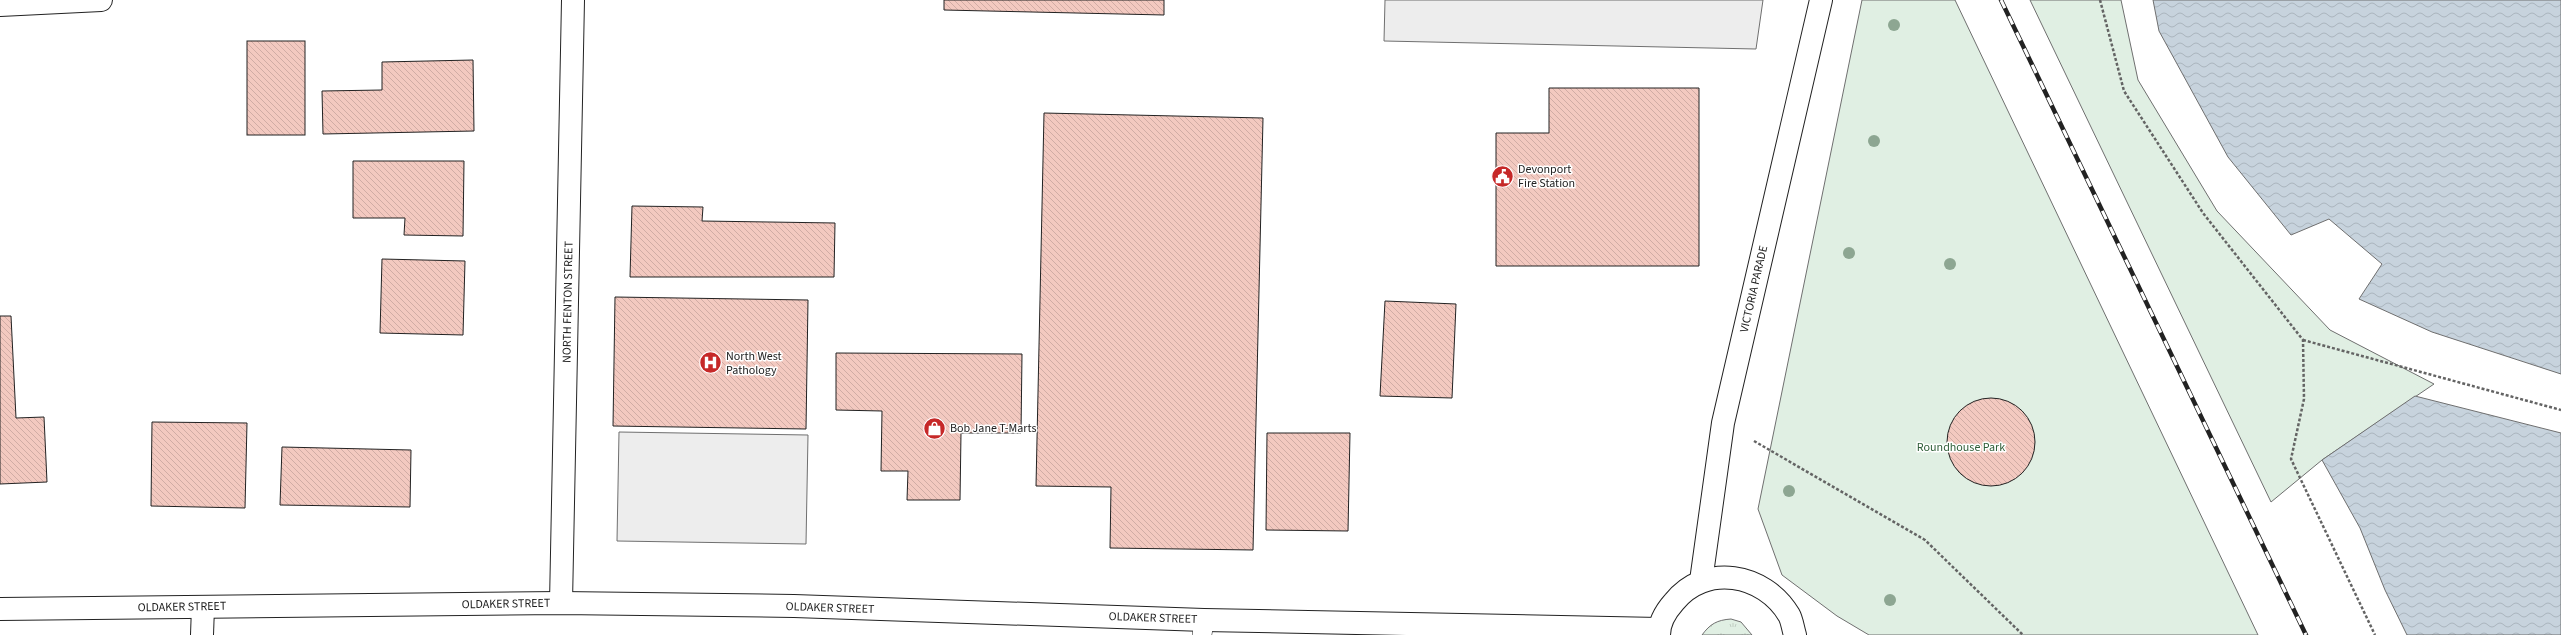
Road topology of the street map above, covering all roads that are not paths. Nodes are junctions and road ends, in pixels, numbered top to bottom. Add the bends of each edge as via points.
1 (101, 0) edge
2 (573, 0) edge
3 (1821, 0) edge
4 (0, 5) edge
5 (1701, 581) junction
6 (561, 603) junction
7 (203, 607) junction
8 (0, 609) edge
9 (1203, 628) edge
10 (1659, 632) edge
11 (202, 635) edge
12 (1795, 635) edge

1 - 4 main road
2 - 6 main road, NORTH FENTON STREET
3 - 5 main road, VICTORIA PARADE via 1723,423
5 - 10 main road via 1680,594 1668,610
5 - 12 main road via 1732,576 1756,582 1775,596 1789,616
6 - 7 main road, OLDAKER STREET
6 - 9 main road, OLDAKER STREET via 802,606
7 - 8 main road, OLDAKER STREET
7 - 11 main road
9 - 10 main road, OLDAKER STREET

